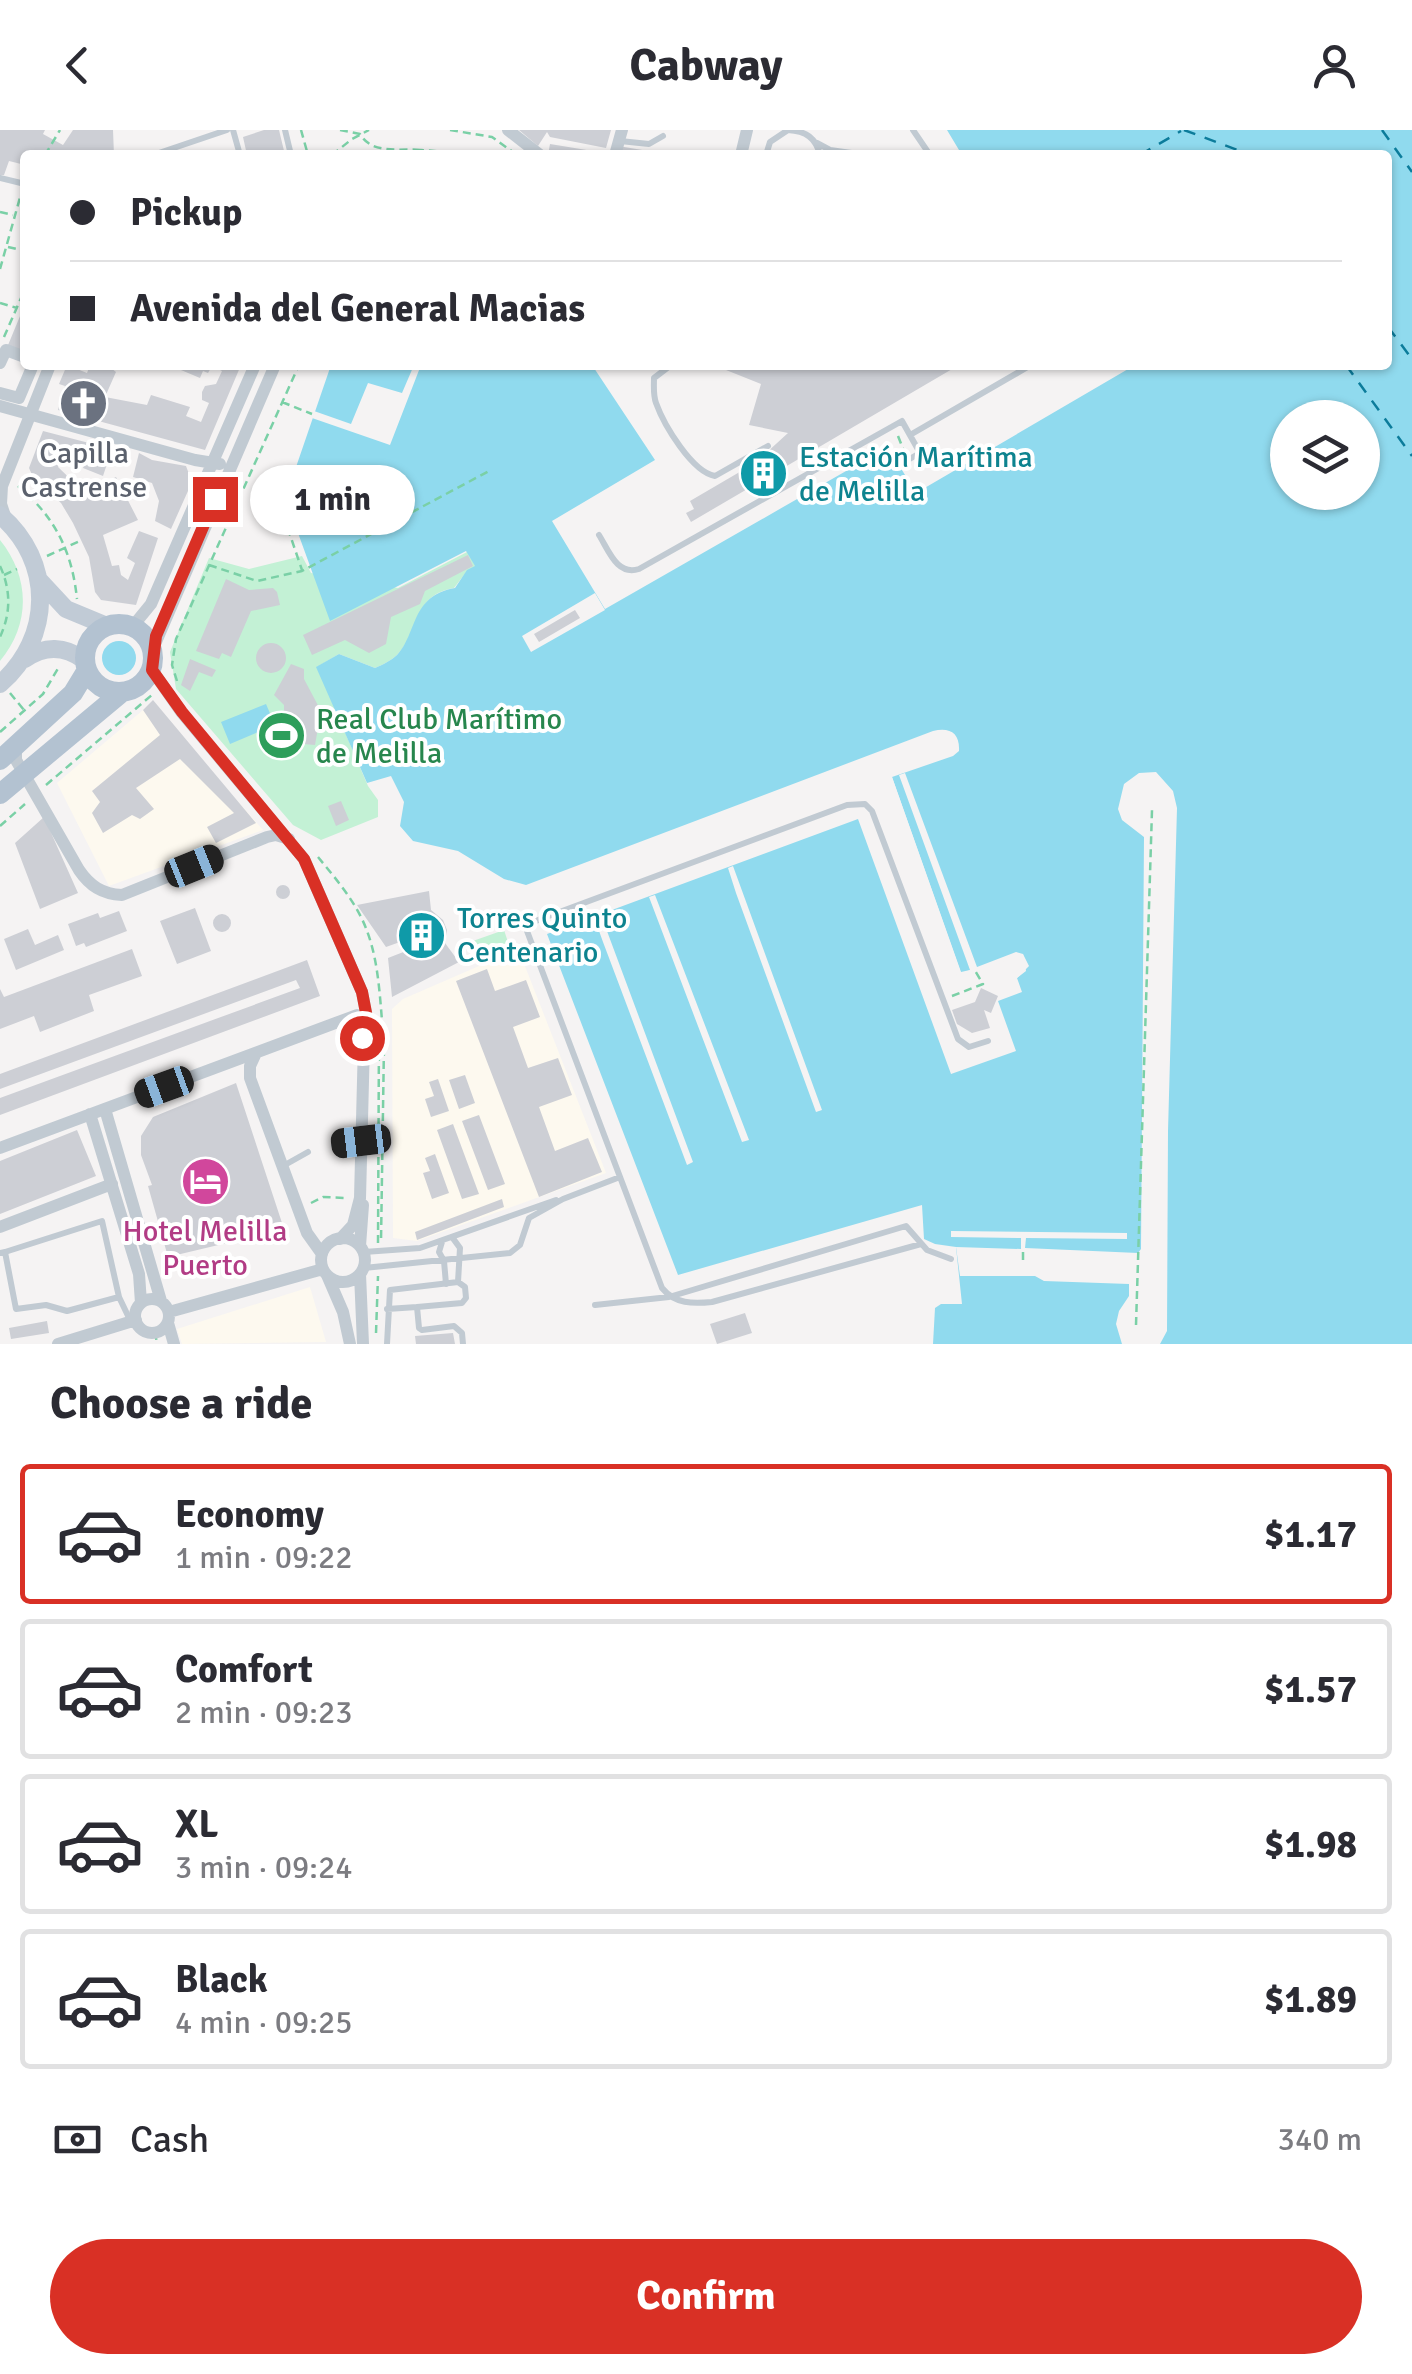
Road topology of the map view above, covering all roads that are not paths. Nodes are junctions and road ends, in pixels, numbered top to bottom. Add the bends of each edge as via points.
1 (230, 130) edge
2 (508, 130) edge
3 (770, 130) edge
4 (808, 132) edge
5 (663, 136) dead end
6 (619, 142) edge
7 (770, 142) junction
8 (817, 143) junction
9 (182, 145) junction
10 (167, 150) edge
11 (183, 150) edge
12 (534, 150) edge
13 (767, 150) edge
14 (819, 150) edge
15 (834, 150) edge
16 (20, 355) edge
17 (0, 362) edge
18 (31, 370) edge
19 (48, 370) edge
20 (264, 370) edge
21 (664, 370) edge
22 (1022, 370) edge
23 (24, 388) junction
24 (0, 393) edge
25 (38, 393) junction
26 (0, 406) edge
27 (31, 413) junction
28 (910, 435) junction
29 (768, 446) dead end
30 (222, 465) junction
31 (899, 465) road end
32 (7, 482) edge
33 (3, 518) edge
34 (599, 535) dead end
35 (40, 581) junction
36 (107, 626) junction
37 (133, 626) junction
38 (79, 660) junction
39 (152, 660) junction
40 (22, 661) junction
41 (0, 684) edge
42 (122, 692) junction
43 (8, 753) edge
44 (25, 771) junction
45 (0, 794) edge
46 (291, 840) junction
47 (356, 983) junction
48 (358, 1015) junction
49 (988, 1040) dead end
50 (364, 1042) junction
51 (257, 1052) junction
52 (222, 1065) junction
53 (250, 1078) junction
54 (105, 1109) junction
55 (90, 1114) junction
56 (361, 1141) junction
57 (334, 1145) dead end
58 (0, 1148) edge
59 (308, 1152) dead end
60 (283, 1166) junction
61 (620, 1177) junction
62 (112, 1184) junction
63 (360, 1198) junction
64 (562, 1200) junction
65 (0, 1227) edge
66 (340, 1238) junction
67 (452, 1238) junction
68 (442, 1242) junction
69 (921, 1244) junction
70 (362, 1249) junction
71 (2, 1253) edge
72 (322, 1254) junction
73 (951, 1259) dead end
74 (456, 1260) junction
75 (444, 1261) junction
76 (324, 1271) junction
77 (362, 1271) junction
78 (458, 1282) junction
79 (446, 1284) junction
80 (120, 1297) junction
81 (669, 1297) junction
82 (141, 1303) junction
83 (595, 1305) dead end
84 (417, 1307) junction
85 (387, 1309) junction
86 (166, 1312) junction
87 (142, 1331) edge
88 (58, 1344) edge
89 (174, 1344) edge
90 (350, 1344) edge
91 (364, 1344) edge
92 (388, 1344) edge
93 (464, 1344) edge

1 - 9 lane
2 - 12 street
3 - 7 lane
4 - 7 lane via 788,130
4 - 8 lane
5 - 6 lane via 648,144
7 - 13 lane
8 - 14 lane
8 - 15 lane
9 - 10 lane
9 - 11 lane
16 - 17 street via 6,350
18 - 23 street
19 - 25 street
20 - 30 street
21 - 29 lane via 654,378 655,402 704,474 715,476
22 - 28 lane
23 - 24 street via 19,398
23 - 25 street
25 - 27 street
26 - 27 street
27 - 30 street
27 - 32 street
28 - 31 lane via 920,453
28 - 34 lane via 902,421 630,572
30 - 37 street via 151,604
30 - 39 street
32 - 33 street
33 - 35 main road via 30,552
35 - 36 main road via 77,615
35 - 40 main road via 38,628
36 - 37 main road
36 - 38 main road
37 - 39 main road via 148,640
38 - 40 main road via 43,650
38 - 42 main road via 100,687
38 - 43 main road via 73,693
39 - 42 main road via 140,686
39 - 46 street via 182,712
40 - 41 main road
42 - 44 main road
43 - 44 street
44 - 45 main road
44 - 46 street via 87,882 108,894 122,895 276,835
46 - 47 street
47 - 48 street
47 - 50 street via 366,1007
48 - 50 street
48 - 51 street
49 - 61 lane via 962,1045 872,811 857,802 530,924 529,940
50 - 56 street
51 - 52 street
51 - 53 street
52 - 53 street
52 - 54 street
53 - 60 street
54 - 55 street
54 - 86 street
55 - 58 street
55 - 62 street
56 - 57 lane
56 - 63 street
59 - 60 lane
60 - 72 street
61 - 64 lane
61 - 81 lane
62 - 65 street
62 - 82 street
63 - 66 street via 353,1225
63 - 70 street
64 - 67 lane
64 - 74 lane via 529,1218 514,1250
66 - 70 street
66 - 72 street
67 - 68 lane
67 - 74 lane via 460,1248
68 - 70 lane via 405,1251
68 - 75 lane
69 - 73 lane
69 - 81 lane via 712,1302
69 - 81 lane via 912,1229 899,1228
70 - 77 street
71 - 80 lane via 16,1309 46,1305 67,1312
71 - 80 lane via 102,1221
72 - 76 street
74 - 75 lane
74 - 78 lane
75 - 77 lane
75 - 79 lane
76 - 77 street via 342,1282
76 - 86 street
76 - 90 street
77 - 91 street
78 - 79 lane
78 - 84 lane via 465,1287 462,1304
79 - 85 lane via 390,1290
80 - 87 lane
81 - 83 lane
82 - 86 street via 151,1299
82 - 87 street
84 - 85 lane
84 - 93 lane via 419,1328 454,1326
85 - 92 lane
86 - 87 street
86 - 89 street
87 - 88 street

